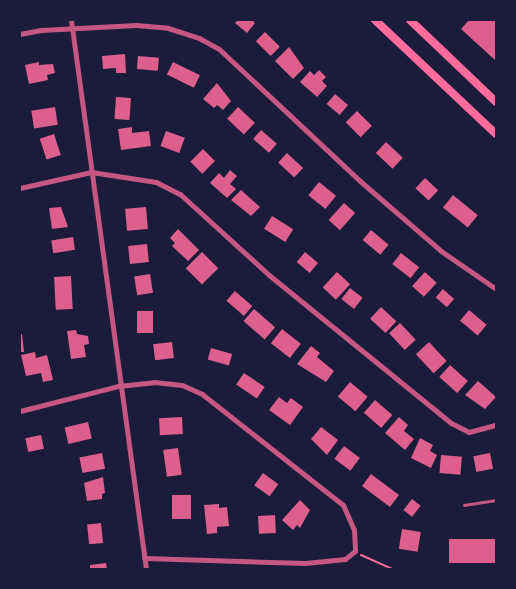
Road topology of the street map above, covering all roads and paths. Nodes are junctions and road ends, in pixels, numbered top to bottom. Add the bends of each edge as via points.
1 (71, 20) edge
2 (375, 20) edge
3 (410, 20) edge
4 (73, 28) junction
5 (20, 34) edge
6 (496, 102) edge
7 (496, 134) edge
8 (91, 172) junction
9 (20, 188) edge
10 (496, 289) edge
11 (118, 386) junction
12 (20, 412) edge
13 (496, 425) edge
14 (496, 500) edge
15 (464, 505) dead end
16 (354, 551) junction
17 (144, 558) junction
18 (146, 569) edge
19 (392, 569) edge

1 - 4 street
2 - 7 main road
3 - 6 main road
4 - 5 street
4 - 8 street
4 - 10 street via 136,25 168,28 199,38 219,49 360,181 441,250
8 - 9 street
8 - 11 street
8 - 13 street via 156,182 180,194 270,275 451,423 469,432
11 - 12 street
11 - 16 street via 154,382 182,385 202,394 343,505 354,530
11 - 17 street via 132,454
14 - 15 lane
16 - 17 street via 345,559 305,563
16 - 19 path
17 - 18 street

